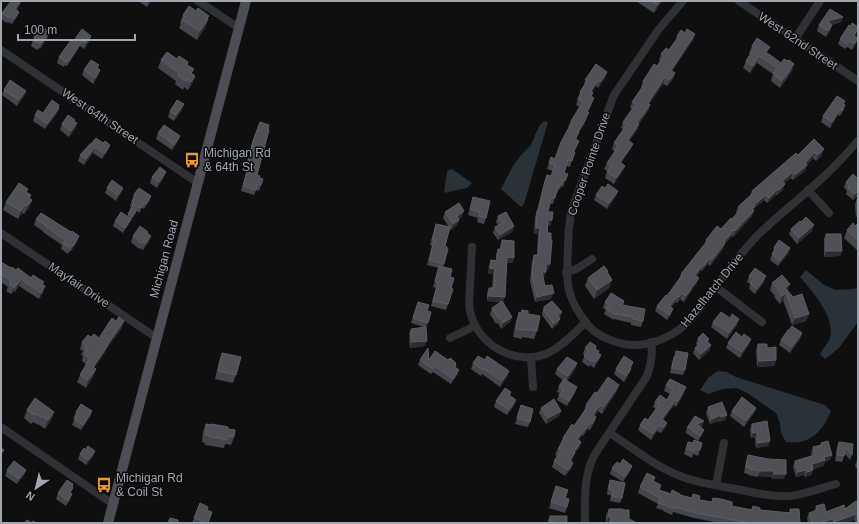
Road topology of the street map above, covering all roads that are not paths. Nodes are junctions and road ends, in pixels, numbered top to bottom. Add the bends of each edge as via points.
1 (198, 1) edge
2 (246, 1) edge
3 (683, 1) edge
4 (739, 1) edge
5 (820, 1) edge
6 (239, 28) junction
7 (795, 39) junction
8 (1, 50) edge
9 (858, 81) edge
10 (858, 140) edge
11 (198, 183) junction
12 (808, 190) junction
13 (828, 213) dead end
14 (1, 233) edge
15 (472, 247) dead end
16 (592, 259) dead end
17 (566, 273) junction
18 (716, 287) junction
19 (586, 322) junction
20 (762, 322) dead end
21 (475, 326) junction
22 (157, 338) junction
23 (450, 338) dead end
24 (651, 342) junction
25 (531, 357) junction
26 (533, 387) dead end
27 (1, 427) edge
28 (610, 433) junction
29 (724, 443) dead end
30 (836, 484) dead end
31 (716, 485) junction
32 (113, 504) junction
33 (108, 523) edge
34 (585, 523) edge

1 - 6 street
2 - 6 main road, Michigan Road
3 - 17 street, Cooper Pointe Drive via 659,29 612,99 571,212
4 - 7 street, West 62nd Street
5 - 7 street
6 - 11 main road, Michigan Road
7 - 9 street, West 62nd Street
8 - 11 street, West 64th Street
10 - 12 street, Hazelhatch Drive via 833,168
11 - 22 main road, Michigan Road
12 - 13 street
12 - 18 street, Hazelhatch Drive via 756,237
14 - 22 street, Mayfair Drive
15 - 21 street via 469,303
16 - 17 street
17 - 19 street, Cooper Pointe Drive via 572,301
18 - 20 street
18 - 24 street, Hazelhatch Drive via 684,326 669,336
19 - 24 street, Cooper Pointe Drive via 612,341 630,344
19 - 25 street via 561,346
21 - 23 street
21 - 25 street via 498,350 520,357
22 - 32 main road, Michigan Road
24 - 28 street via 651,361 647,376
25 - 26 street
27 - 32 street
28 - 31 street via 667,470
28 - 34 street via 593,458 587,474
29 - 31 street
30 - 31 street via 780,496
32 - 33 main road, Michigan Road

